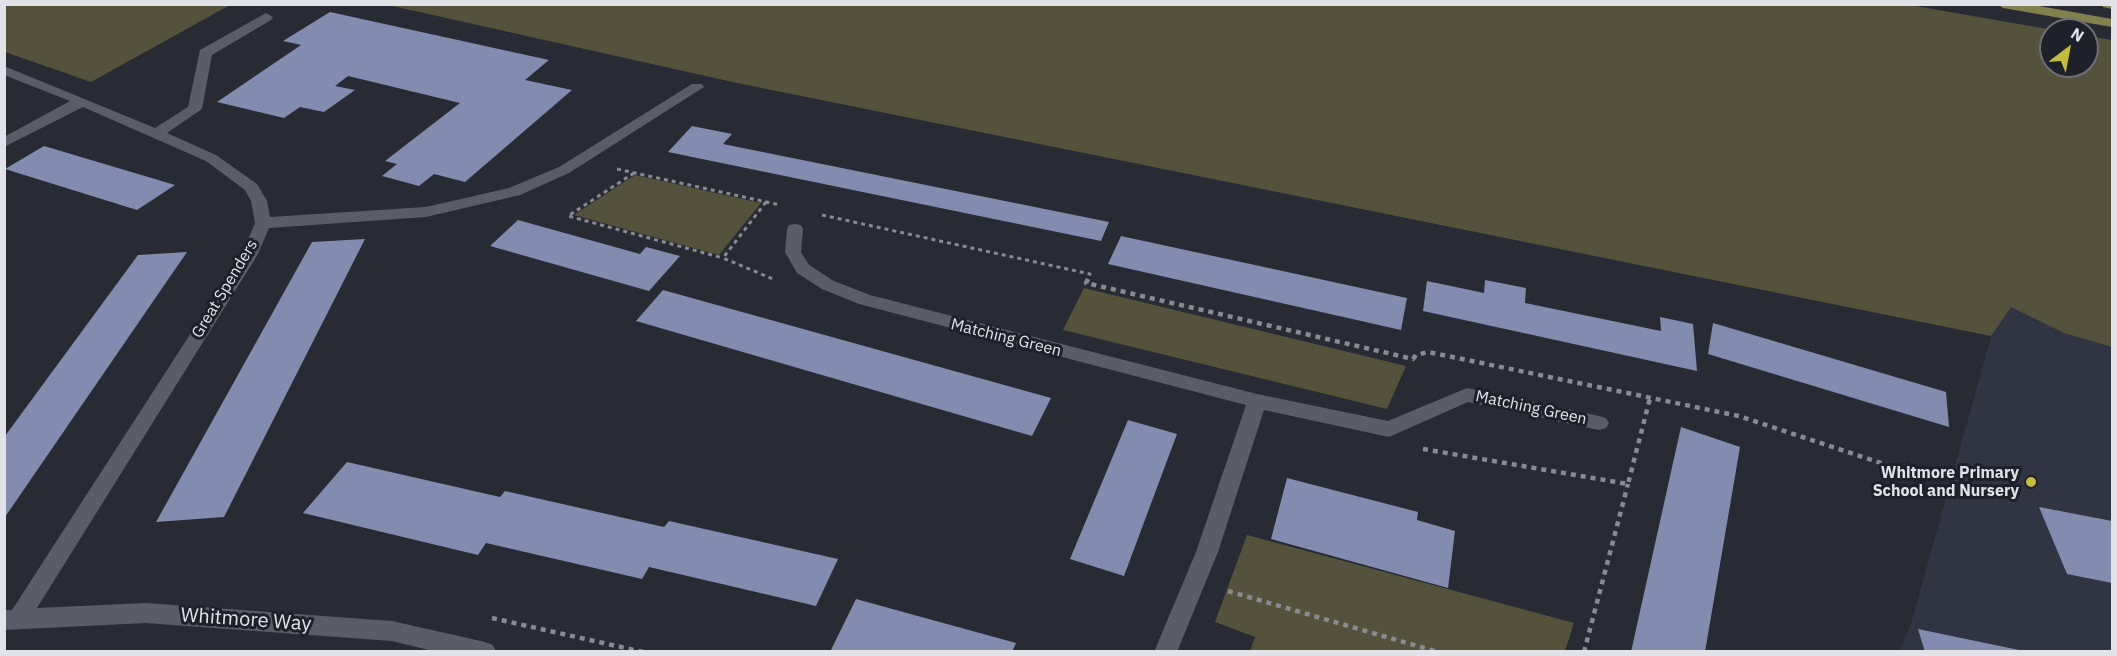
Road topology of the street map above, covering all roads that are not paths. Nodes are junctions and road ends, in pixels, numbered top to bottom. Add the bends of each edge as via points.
1 (2003, 4) edge
2 (266, 17) dead end
3 (2112, 23) edge
4 (4, 70) edge
5 (697, 87) dead end
6 (82, 101) junction
7 (156, 134) junction
8 (4, 143) edge
9 (263, 223) junction
10 (795, 229) dead end
11 (1257, 401) junction
12 (1599, 423) dead end
13 (11, 619) edge
14 (485, 651) edge
15 (1165, 651) edge

1 - 3 main road
2 - 7 street via 205,53 195,109
4 - 6 street, Great Spenders
5 - 9 street via 564,170 513,192 426,212
6 - 7 street, Great Spenders
6 - 8 street
7 - 9 street, Great Spenders via 211,159 252,188 260,201
9 - 13 street, Great Spenders via 250,254
10 - 11 street, Matching Green via 793,252 803,269 828,285 865,300
11 - 12 street, Matching Green via 1389,429 1467,395
11 - 15 street via 1207,552
13 - 14 street, Whitmore Way via 158,614 392,631

